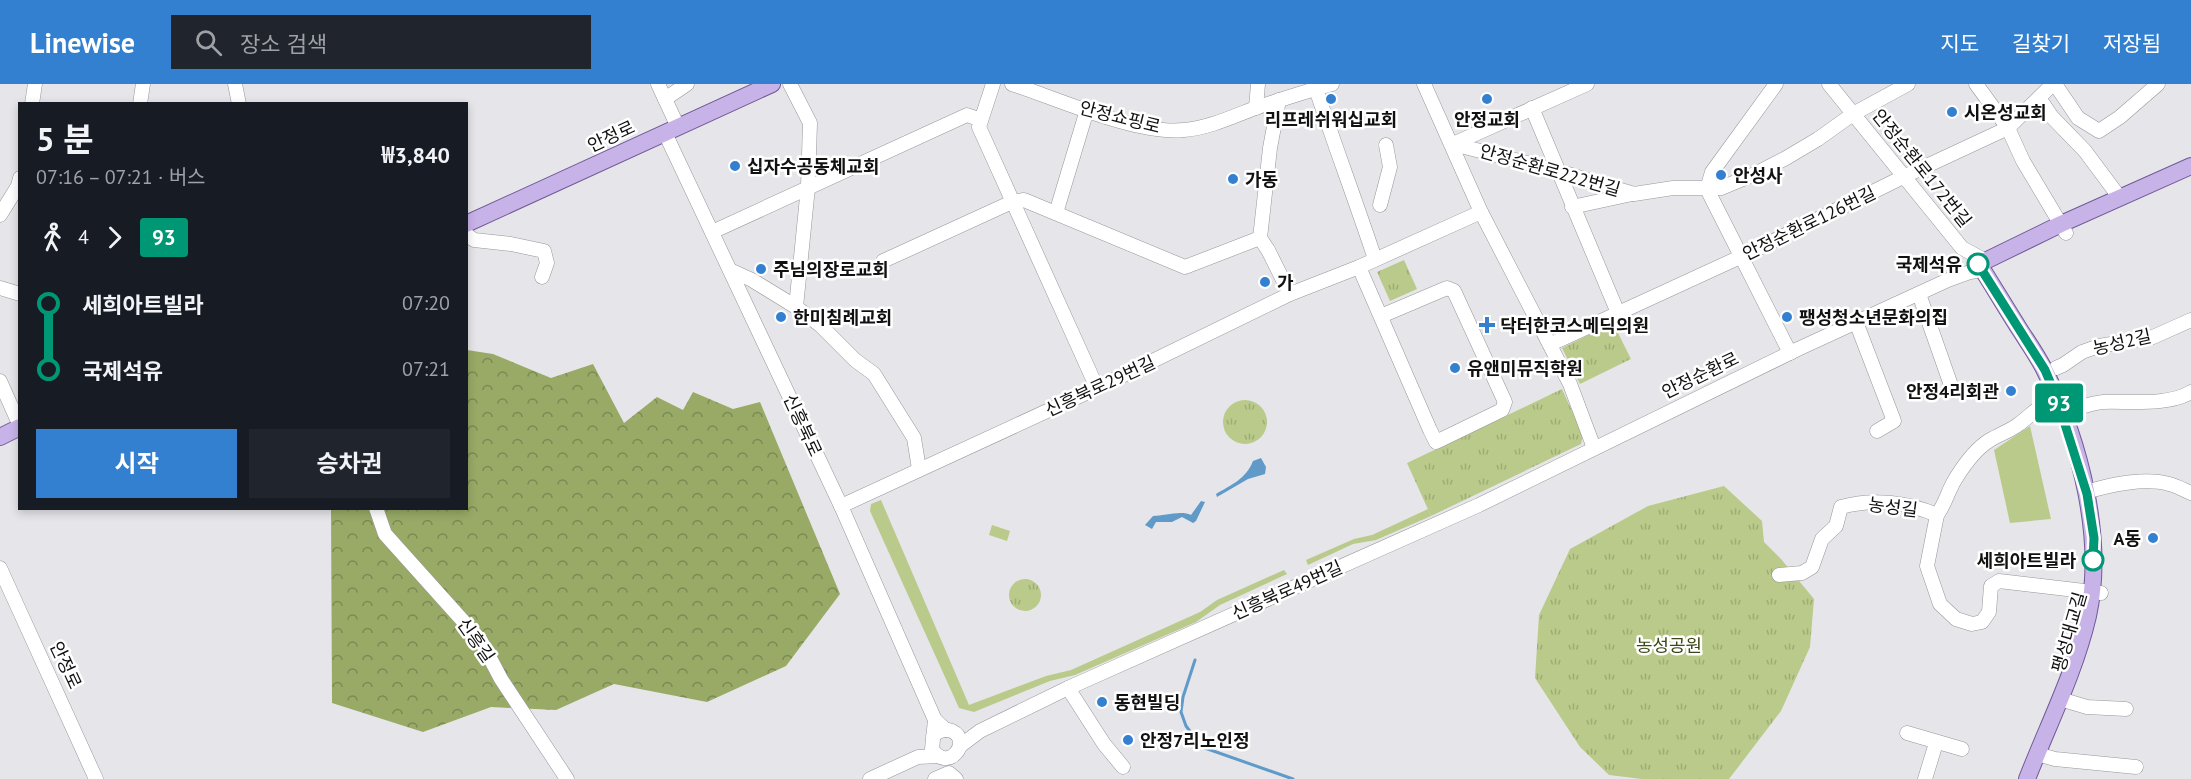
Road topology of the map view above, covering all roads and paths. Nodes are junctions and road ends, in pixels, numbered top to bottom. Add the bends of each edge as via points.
1 (35, 84) edge
2 (143, 84) edge
3 (235, 84) edge
4 (658, 84) edge
5 (687, 84) edge
6 (772, 84) edge
7 (790, 84) edge
8 (993, 84) edge
9 (1012, 84) edge
10 (1258, 84) edge
11 (1332, 84) edge
12 (1424, 84) edge
13 (1587, 84) edge
14 (1776, 84) edge
15 (1828, 84) edge
16 (1908, 84) edge
17 (1976, 84) edge
18 (2054, 84) edge
19 (2158, 84) edge
20 (1316, 89) junction
21 (1054, 91) edge
22 (2039, 98) junction
23 (665, 99) junction
24 (1279, 100) junction
25 (32, 102) edge
26 (140, 102) edge
27 (239, 102) edge
28 (1256, 108) junction
29 (1532, 108) junction
30 (1087, 110) junction
31 (1852, 114) junction
32 (981, 120) junction
33 (2008, 128) junction
34 (672, 130) junction
35 (1453, 144) junction
36 (1386, 145) dead end
37 (2191, 166) edge
38 (1558, 171) junction
39 (1905, 176) junction
40 (2191, 177) edge
41 (18, 186) edge
42 (808, 187) junction
43 (1707, 189) junction
44 (1634, 194) junction
45 (2120, 198) junction
46 (1012, 202) junction
47 (1380, 205) dead end
48 (1572, 207) junction
49 (1481, 212) junction
50 (1056, 213) junction
51 (0, 215) edge
52 (468, 223) edge
53 (2063, 229) junction
54 (712, 232) junction
55 (468, 236) edge
56 (1260, 238) junction
57 (1742, 256) junction
58 (1376, 259) junction
59 (883, 261) dead end
60 (1985, 266) junction
61 (1359, 267) junction
62 (730, 270) junction
63 (542, 276) dead end
64 (0, 288) edge
65 (18, 293) edge
66 (1290, 294) junction
67 (1919, 294) junction
68 (796, 307) junction
69 (1618, 313) junction
70 (1381, 316) junction
71 (2191, 320) edge
72 (1856, 322) junction
73 (1551, 344) junction
74 (1790, 353) junction
75 (2056, 368) junction
76 (0, 381) edge
77 (1097, 388) junction
78 (1953, 391) dead end
79 (2191, 392) edge
80 (2061, 395) junction
81 (2071, 410) junction
82 (18, 422) edge
83 (18, 428) edge
84 (1877, 431) dead end
85 (0, 437) edge
86 (1594, 448) junction
87 (919, 469) junction
88 (2091, 490) junction
89 (2191, 493) edge
90 (841, 506) junction
91 (377, 510) edge
92 (1937, 515) junction
93 (0, 568) edge
94 (1779, 575) dead end
95 (2097, 592) junction
96 (1068, 688) junction
97 (2064, 700) junction
98 (2126, 709) dead end
99 (1907, 733) dead end
100 (1936, 743) junction
101 (1962, 749) dead end
102 (946, 755) edge
103 (2042, 755) junction
104 (1123, 767) dead end
105 (2136, 767) dead end
106 (96, 779) edge
107 (567, 779) edge
108 (870, 779) edge
109 (934, 779) edge
110 (1925, 779) edge
111 (2027, 779) edge
112 (2037, 779) edge

1 - 25 street
2 - 26 street
3 - 27 street
4 - 23 street, 신흥북로
5 - 23 street
6 - 34 main road, 안정로
7 - 42 street via 810,123
8 - 32 street
9 - 21 street, 안정쇼핑로
10 - 28 street
11 - 20 street, 안정쇼핑로
12 - 35 street
13 - 29 street
14 - 43 street via 1712,172
15 - 31 street, 안정순환로172번길
16 - 31 street, 안정순환로222번길
17 - 33 street
18 - 19 street, 안정순환로126번길 via 2078,118 2099,131
18 - 22 street, 안정순환로126번길
20 - 24 street, 안정쇼핑로
20 - 58 street
21 - 30 street, 안정쇼핑로
22 - 33 street, 안정순환로126번길
22 - 45 street
23 - 34 street, 신흥북로
24 - 28 street, 안정쇼핑로
24 - 56 street
28 - 30 street, 안정쇼핑로 via 1182,130 1150,129
29 - 35 street
29 - 38 street
30 - 50 street
31 - 39 street, 안정순환로172번길
31 - 43 street, 안정순환로222번길 via 1818,139 1755,174 1721,188
32 - 42 street via 967,116
32 - 46 street via 979,127
33 - 39 street, 안정순환로126번길
33 - 53 street
34 - 52 main road, 안정로
34 - 54 street, 신흥북로
35 - 38 street, 안정순환로222번길
35 - 49 street
36 - 47 street via 1390,167
37 - 45 main road, 안정순환로
38 - 44 street, 안정순환로222번길
38 - 48 street
39 - 57 street, 안정순환로126번길
39 - 60 street, 안정순환로172번길 via 1962,248
40 - 53 main road, 안정순환로
41 - 51 street
42 - 54 street
42 - 68 street
43 - 44 street, 안정순환로222번길 via 1673,188
43 - 57 street
44 - 48 street
45 - 53 main road, 안정순환로
46 - 50 street via 1024,200
46 - 59 street
46 - 77 street
48 - 69 street
49 - 58 street, 신흥북로29번길
49 - 73 street
50 - 56 street via 1185,267
53 - 60 main road, 안정순환로
54 - 62 street, 신흥북로
55 - 63 street via 474,240 544,251 547,263
56 - 66 street
57 - 69 street, 안정순환로126번길
57 - 74 street
58 - 61 street, 신흥북로29번길
60 - 67 street, 안정순환로
60 - 75 main road, 팽성대교길
60 - 80 main road, 팽성대교길
61 - 66 street, 신흥북로29번길
61 - 70 street
62 - 68 street
62 - 90 street, 신흥북로
64 - 65 street
66 - 77 street, 신흥북로29번길
67 - 72 street, 안정순환로
67 - 78 street
68 - 87 street via 874,374 914,438
69 - 73 street, 안정순환로126번길
70 - 70 street via 1436,442 1502,410 1505,402 1454,291 1447,288
71 - 75 street, 농성2길 via 2153,337 2098,346
72 - 74 street, 안정순환로
72 - 84 street via 1893,421
73 - 86 street
74 - 86 street, 안정순환로
75 - 80 main road, 팽성대교길
76 - 82 street
77 - 87 street, 신흥북로29번길
79 - 81 street via 2182,398 2102,402
80 - 81 main road, 팽성대교길
80 - 88 main road
80 - 92 street via 1990,440 1955,479
81 - 88 main road, 팽성대교길
83 - 85 main road
86 - 96 street, 신흥북로49번길 via 1479,505
87 - 90 street, 신흥북로29번길
88 - 89 street via 2128,482 2168,484
88 - 95 main road, 팽성대교길 via 2104,554
90 - 102 street, 신흥북로 via 935,720
91 - 107 street, 신흥길 via 385,534 481,641 501,679
92 - 94 street, 농성길 via 1877,501 1841,507 1836,526 1822,539 1812,567 1802,573
92 - 95 street, 농성길 via 1927,566 1940,604 1956,619 1972,624 1982,622 1989,612 1991,586 1999,581
93 - 106 street, 안정로
95 - 97 main road, 팽성대교길 via 2092,634
96 - 102 street, 신흥북로49번길 via 980,731
96 - 104 street
97 - 98 street via 2087,707
97 - 103 main road, 팽성대교길
99 - 100 street
100 - 101 street
100 - 110 street
102 - 108 street via 918,757
102 - 109 street
103 - 105 street
103 - 111 main road
103 - 112 main road, 팽성대교길

